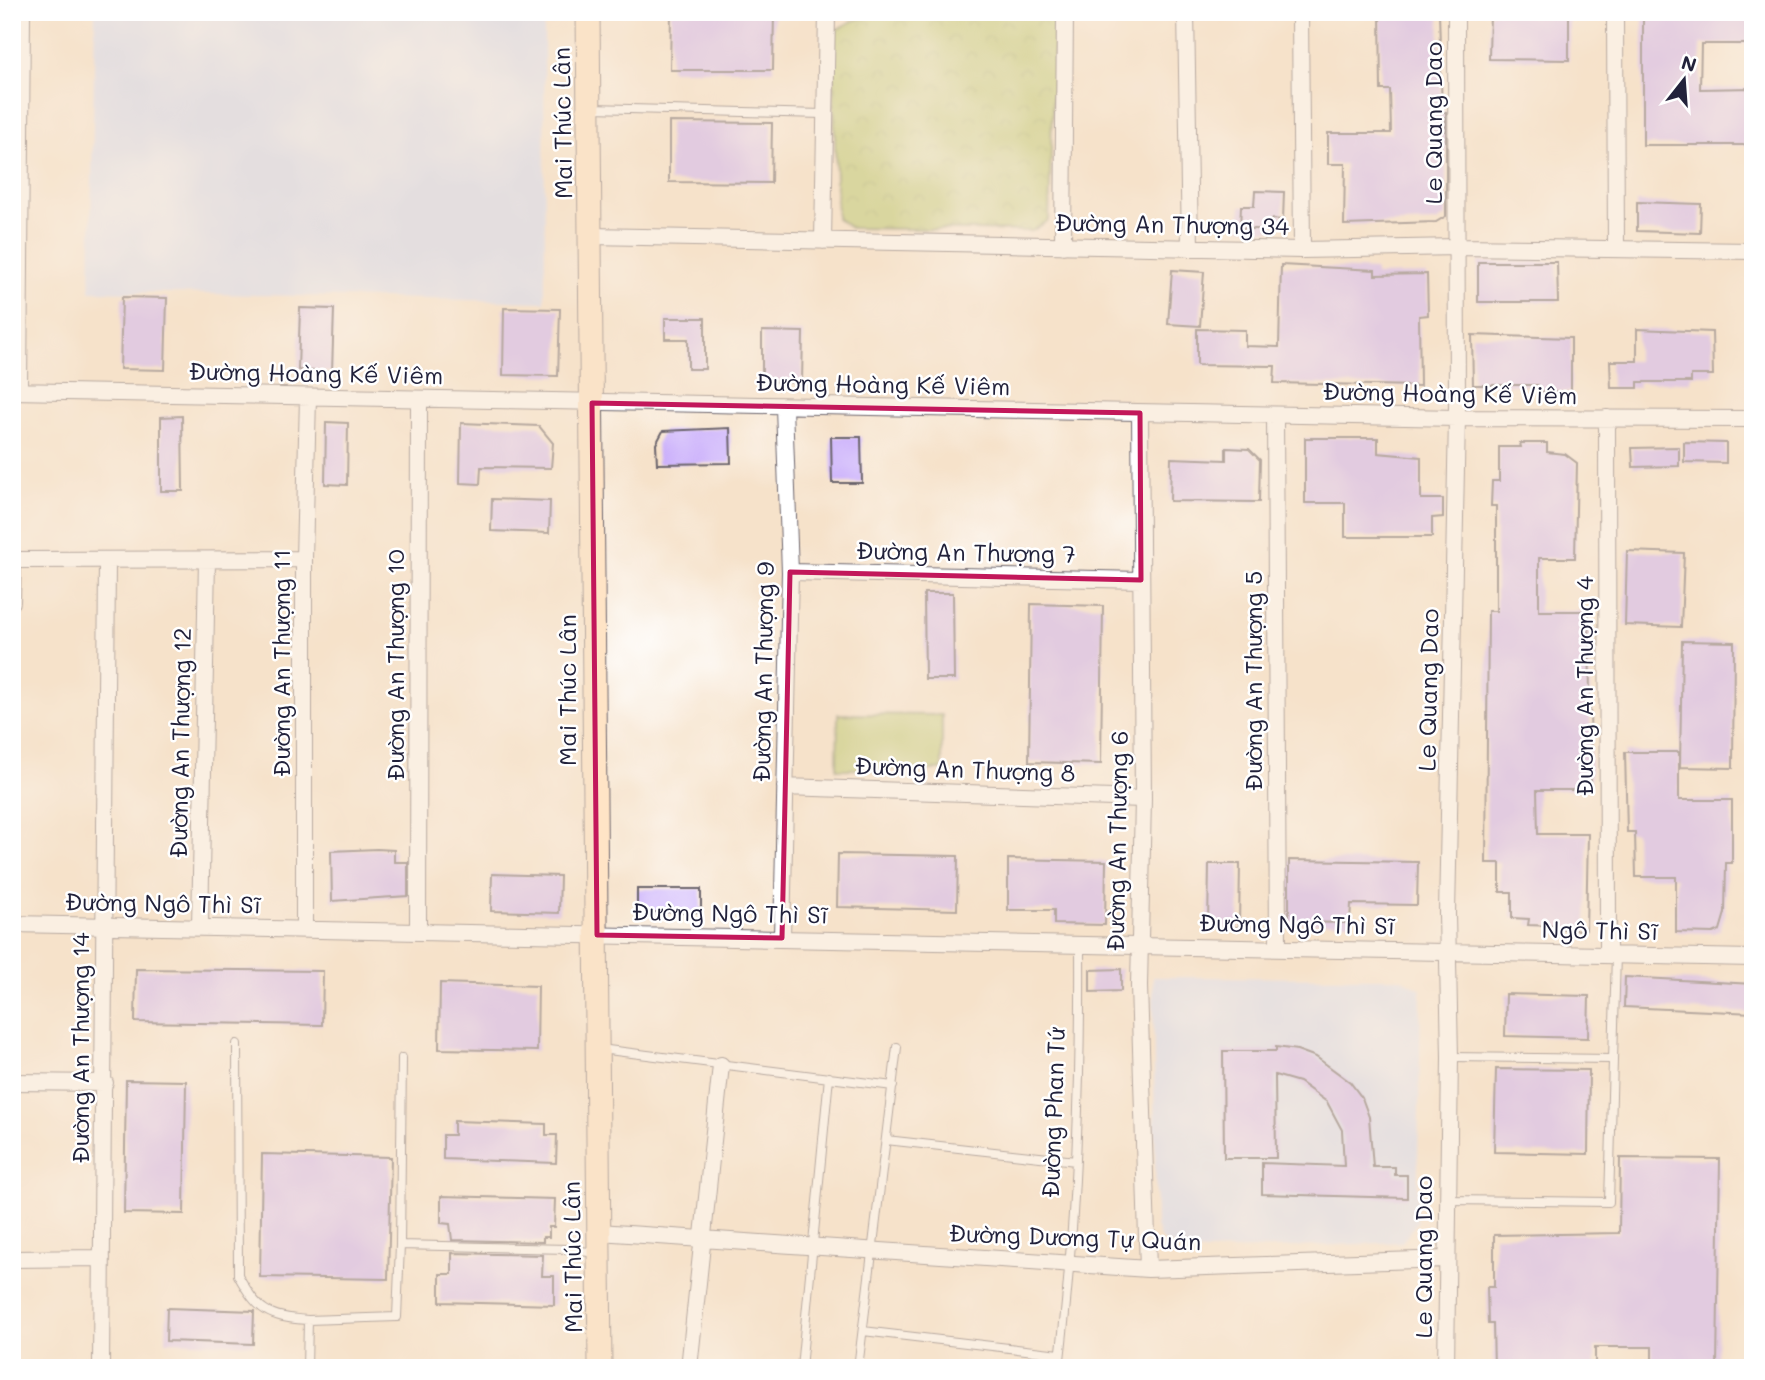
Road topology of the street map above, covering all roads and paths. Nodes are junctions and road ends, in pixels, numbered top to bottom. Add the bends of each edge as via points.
1 (22, 12) edge
2 (588, 12) edge
3 (827, 12) edge
4 (1065, 12) edge
5 (1186, 12) edge
6 (1300, 12) edge
7 (1456, 12) edge
8 (1615, 12) edge
9 (589, 108) junction
10 (823, 114) junction
11 (590, 236) junction
12 (822, 241) junction
13 (1063, 246) junction
14 (1458, 247) junction
15 (1190, 248) junction
16 (1616, 248) junction
17 (1302, 250) junction
18 (1753, 251) edge
19 (16, 391) edge
20 (308, 397) junction
21 (419, 399) junction
22 (592, 403) junction
23 (784, 407) junction
24 (1140, 413) junction
25 (1275, 415) junction
26 (1457, 418) junction
27 (1607, 418) junction
28 (1753, 419) edge
29 (13, 559) edge
30 (207, 559) junction
31 (304, 559) junction
32 (107, 561) junction
33 (790, 572) junction
34 (1140, 580) junction
35 (12, 602) edge
36 (785, 787) junction
37 (1143, 799) junction
38 (12, 923) edge
39 (104, 925) junction
40 (200, 927) junction
41 (304, 929) junction
42 (418, 931) junction
43 (597, 935) junction
44 (782, 938) junction
45 (1080, 944) junction
46 (1139, 945) junction
47 (1278, 947) junction
48 (1446, 951) junction
49 (1612, 954) junction
50 (1753, 958) edge
51 (237, 1044) dead end
52 (897, 1047) dead end
53 (597, 1048) junction
54 (1450, 1057) junction
55 (402, 1058) dead end
56 (1611, 1059) junction
57 (721, 1065) junction
58 (829, 1077) junction
59 (12, 1082) edge
60 (104, 1083) junction
61 (892, 1086) junction
62 (886, 1140) junction
63 (1076, 1161) junction
64 (1446, 1200) junction
65 (703, 1241) junction
66 (599, 1243) junction
67 (400, 1245) junction
68 (814, 1248) junction
69 (873, 1252) junction
70 (102, 1258) junction
71 (12, 1259) edge
72 (1446, 1259) junction
73 (1070, 1264) junction
74 (1147, 1269) junction
75 (308, 1320) junction
76 (863, 1331) junction
77 (1060, 1354) junction
78 (101, 1368) edge
79 (307, 1368) edge
80 (600, 1368) edge
81 (690, 1368) edge
82 (801, 1368) edge
83 (858, 1368) edge
84 (1059, 1368) edge
85 (1446, 1368) edge

1 - 19 street
2 - 9 street, Mai Thúc Lân
3 - 10 street
4 - 13 street
5 - 15 street
6 - 17 street
7 - 14 street, Le Quang Dao
8 - 16 street
9 - 10 lane
9 - 11 street, Mai Thúc Lân
10 - 12 street
11 - 12 street, Đường An Thượng 34
11 - 22 street, Mai Thúc Lân
12 - 13 street, Đường An Thượng 34
13 - 15 street, Đường An Thượng 34
14 - 16 street, Đường An Thượng 34
14 - 17 street, Đường An Thượng 34
14 - 26 street, Le Quang Dao
15 - 17 street, Đường An Thượng 34
16 - 18 street, Đường An Thượng 34
19 - 20 street, Đường Hoàng Kế Viêm
20 - 21 street, Đường Hoàng Kế Viêm
20 - 31 street, Đường An Thượng 11
21 - 22 street, Đường Hoàng Kế Viêm
21 - 42 street, Đường An Thượng 10
22 - 23 street, Đường Hoàng Kế Viêm
22 - 43 street, Mai Thúc Lân
23 - 24 street, Đường Hoàng Kế Viêm
23 - 33 street, Đường An Thượng 9
24 - 25 street, Đường Hoàng Kế Viêm
24 - 34 street, Đường An Thượng 6
25 - 26 street, Đường Hoàng Kế Viêm
25 - 47 street, Đường An Thượng 5
26 - 27 street, Đường Hoàng Kế Viêm
26 - 48 street, Le Quang Dao
27 - 28 street, Đường Hoàng Kế Viêm
27 - 49 street, Đường An Thượng 4
29 - 32 street
29 - 35 street
30 - 31 street
30 - 32 street
30 - 40 street, Đường An Thượng 12
31 - 41 street, Đường An Thượng 11
32 - 39 street, Đường An Thượng 14
33 - 34 street, Đường An Thượng 7
33 - 36 street, Đường An Thượng 9
34 - 37 street, Đường An Thượng 6
36 - 37 street, Đường An Thượng 8
36 - 44 street, Đường An Thượng 9
37 - 46 street, Đường An Thượng 6
38 - 39 street, Đường Ngô Thì Sĩ
39 - 40 street, Đường Ngô Thì Sĩ
39 - 60 street, Đường An Thượng 14
40 - 41 street, Đường Ngô Thì Sĩ
41 - 42 street, Đường Ngô Thì Sĩ
42 - 43 street, Đường Ngô Thì Sĩ
43 - 44 street, Đường Ngô Thì Sĩ
43 - 53 street, Mai Thúc Lân
44 - 45 street, Đường Ngô Thì Sĩ
45 - 46 street, Đường Ngô Thì Sĩ
45 - 63 lane, Đường Phan Tứ via 1081,1087
46 - 47 street, Đường Ngô Thì Sĩ
46 - 74 street, Đường An Thượng 6
47 - 48 street, Đường Ngô Thì Sĩ
48 - 49 street, Ngô Thì Sĩ
48 - 54 street, Le Quang Dao
49 - 50 street, Ngô Thì Sĩ
49 - 56 lane
51 - 75 lane via 238,1275 254,1304 278,1318
52 - 61 lane
53 - 57 lane
53 - 66 street, Mai Thúc Lân
54 - 56 lane
54 - 64 street, Le Quang Dao
55 - 67 lane
56 - 64 lane via 1609,1202
57 - 58 lane
57 - 65 street
58 - 61 lane
58 - 68 lane
59 - 60 street
60 - 70 street, Đường An Thượng 14
61 - 62 lane
62 - 63 lane
62 - 69 lane
63 - 73 lane, Đường Phan Tứ
64 - 72 street, Le Quang Dao
65 - 66 street, Đường Dương Tự Quán
65 - 68 street, Đường Dương Tự Quán
65 - 81 street
66 - 67 lane via 568,1249
66 - 80 street, Mai Thúc Lân
67 - 75 lane via 397,1317
68 - 69 street, Đường Dương Tự Quán
68 - 82 lane
69 - 73 street, Đường Dương Tự Quán
69 - 76 lane
70 - 71 street
70 - 78 street, Đường An Thượng 14
72 - 74 street, Đường Dương Tự Quán
72 - 85 street, Le Quang Dao
73 - 74 street, Đường Dương Tự Quán
73 - 77 lane, Đường Phan Tứ
75 - 79 lane
76 - 77 lane
76 - 83 lane
77 - 84 lane, Đường Phan Tứ

